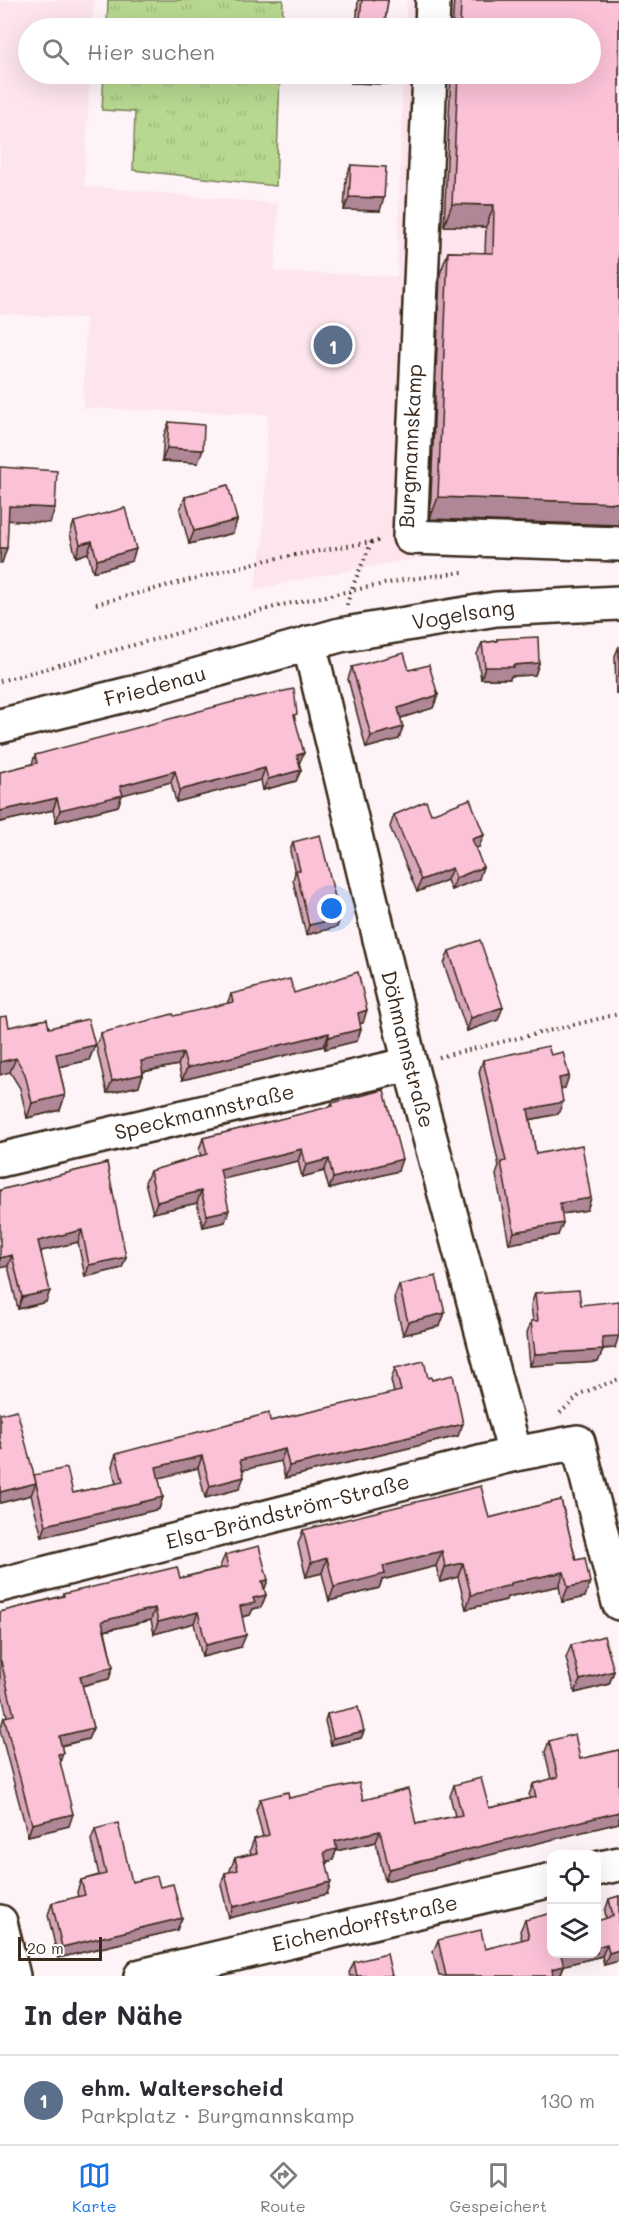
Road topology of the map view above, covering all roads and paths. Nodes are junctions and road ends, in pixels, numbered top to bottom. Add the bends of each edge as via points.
1 (433, 0) edge
2 (432, 18) edge
3 (430, 84) edge
4 (410, 537) junction
5 (372, 541) junction
6 (619, 543) edge
7 (465, 572) dead end
8 (351, 590) junction
9 (619, 603) edge
10 (96, 604) dead end
11 (340, 635) junction
12 (309, 643) junction
13 (0, 681) edge
14 (0, 726) edge
15 (619, 1014) edge
16 (410, 1064) junction
17 (0, 1160) edge
18 (515, 1454) junction
19 (0, 1585) edge
20 (619, 1603) edge
21 (619, 1864) edge
22 (601, 1868) edge
23 (547, 1881) edge
24 (0, 1922) edge
25 (13, 1976) edge
26 (141, 1976) edge

1 - 2 street
3 - 4 street, Burgmannskamp
4 - 5 path, Burgmannskamp
4 - 6 street
5 - 8 path
5 - 10 path, Burgmannskamp via 267,560
7 - 8 path
8 - 11 path
8 - 13 path
9 - 11 street, Vogelsang via 496,609
11 - 12 street, Vogelsang
12 - 14 street, Friedenau
12 - 16 street, Döhmannstraße
15 - 16 path
16 - 17 street, Speckmannstraße
16 - 18 street, Döhmannstraße
18 - 19 street, Elsa-Brändström-Straße
18 - 20 street, Elsa-Brändström-Straße via 578,1442
21 - 22 street
23 - 26 street, Eichendorffstraße
24 - 25 street

